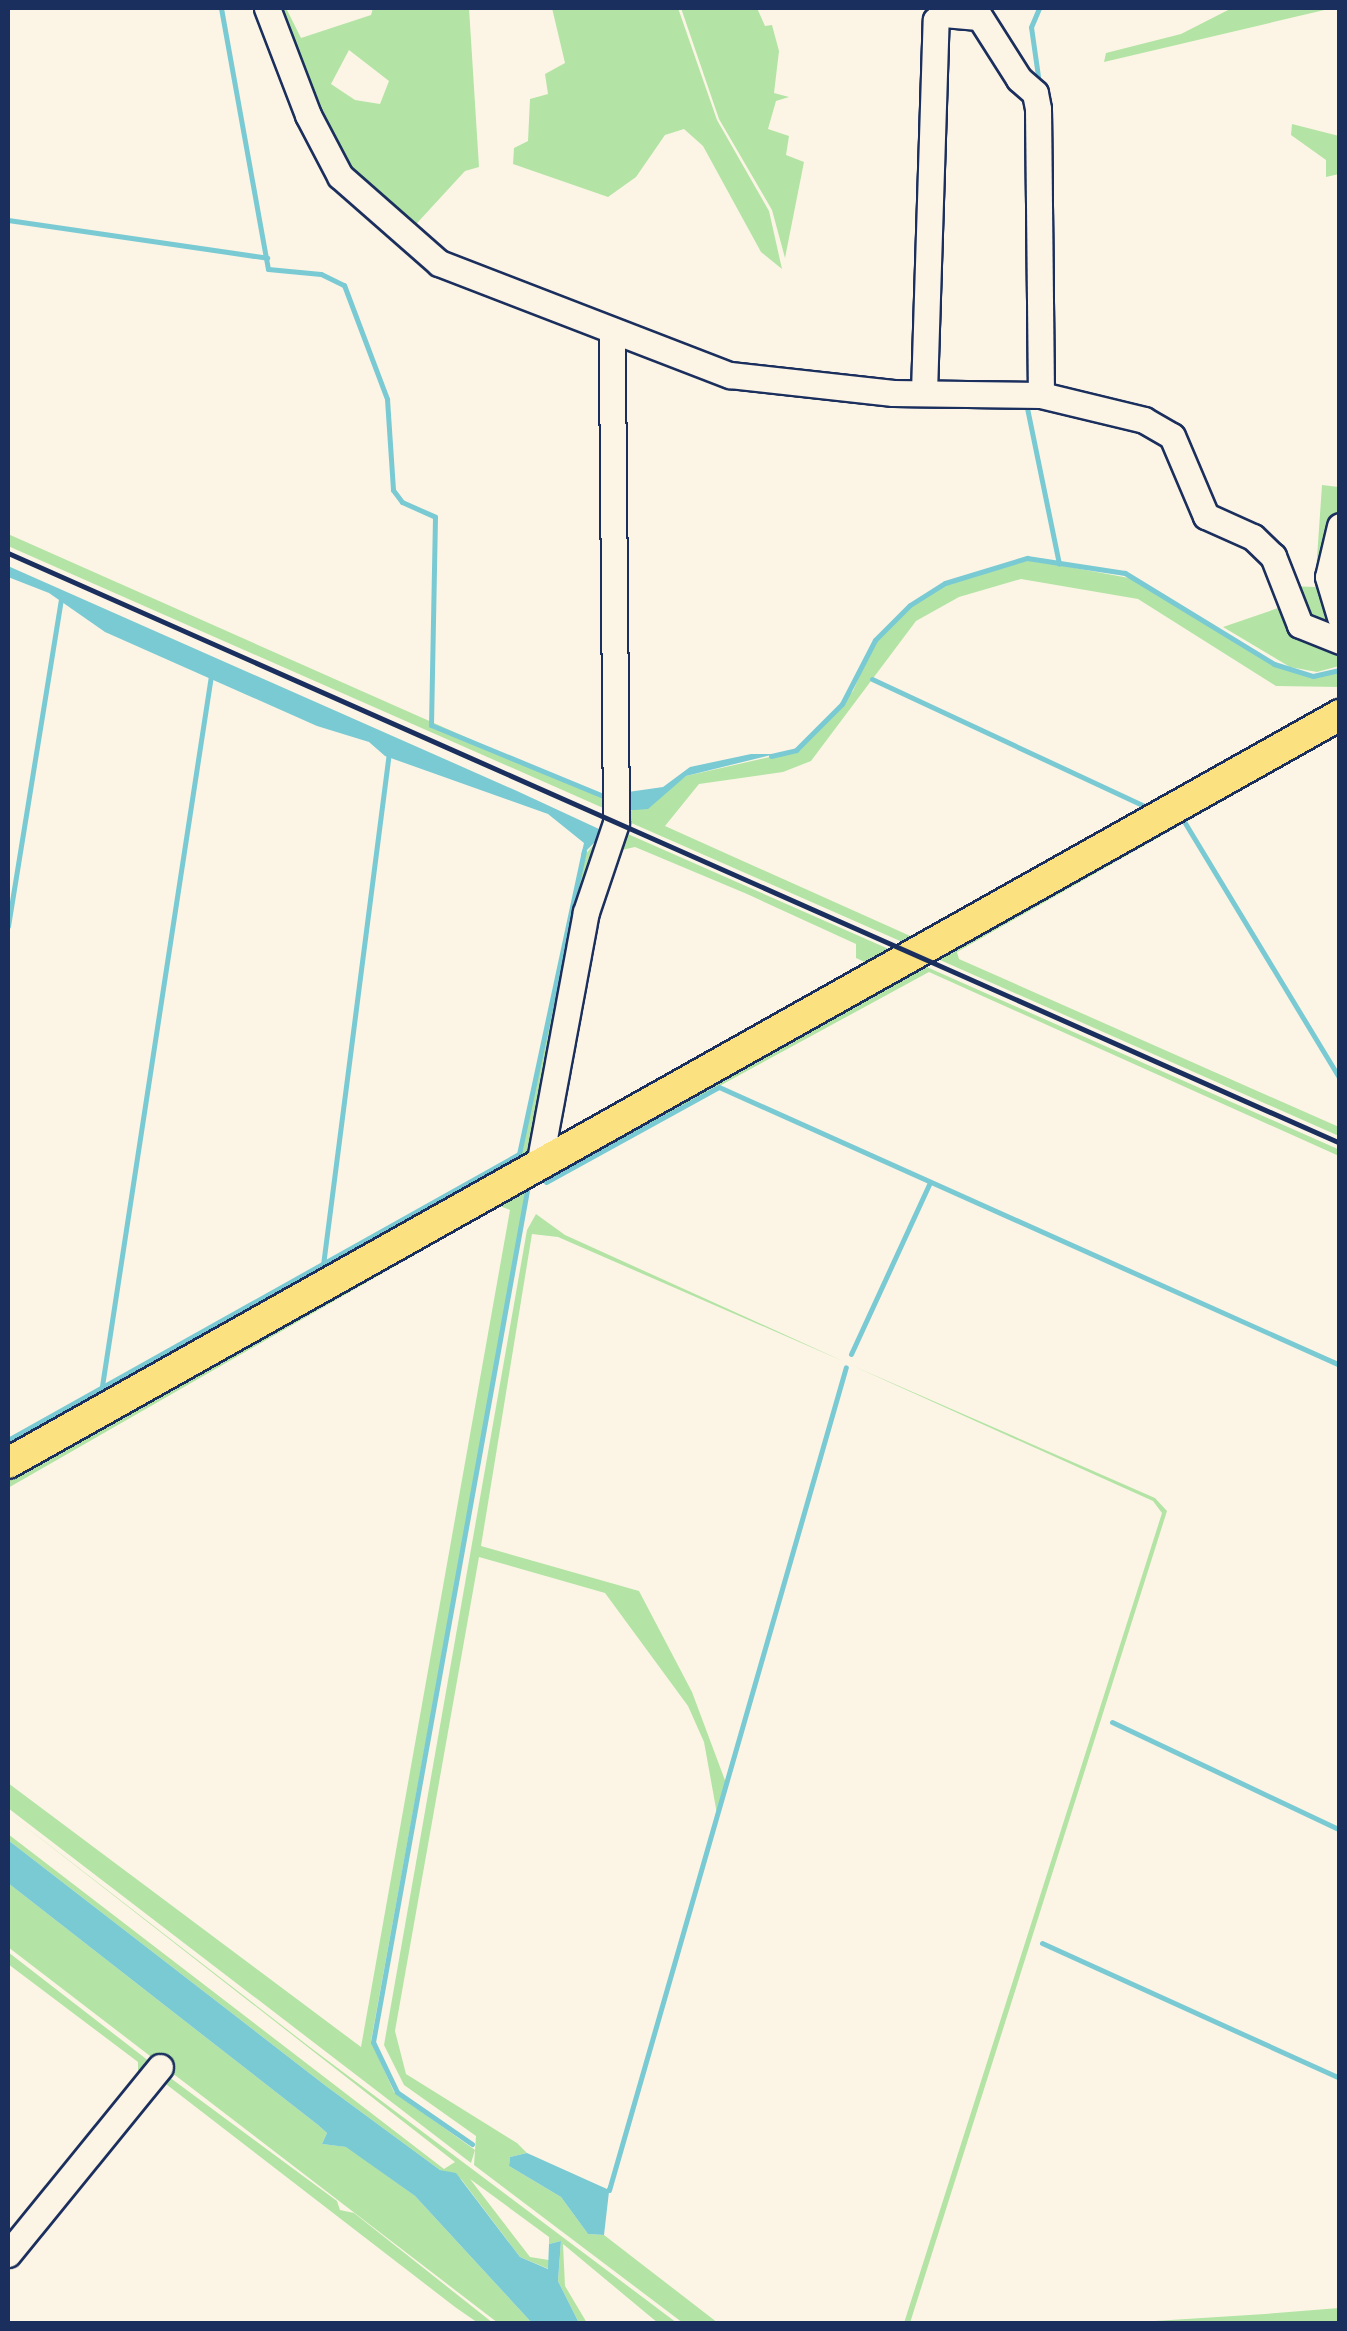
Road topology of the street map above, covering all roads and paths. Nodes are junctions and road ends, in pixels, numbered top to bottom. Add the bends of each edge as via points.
1 (267, 8) edge
2 (976, 12) edge
3 (612, 333) junction
4 (924, 392) junction
5 (1041, 395) junction
6 (1340, 526) edge
7 (1340, 617) edge
8 (1340, 641) edge
9 (1340, 715) edge
10 (539, 1165) junction
11 (8, 1463) edge
12 (160, 2067) dead end
13 (8, 2254) edge

1 - 3 street via 327,157 370,208 439,263
2 - 4 street via 936,20
2 - 5 street via 1034,93 1038,109
3 - 4 street via 730,375
3 - 10 street via 616,823 586,912
4 - 5 street
5 - 8 street via 1078,399 1172,436 1196,504 1224,527 1263,544 1300,626
6 - 7 street via 1328,576
9 - 10 main road
10 - 11 main road
12 - 13 street

